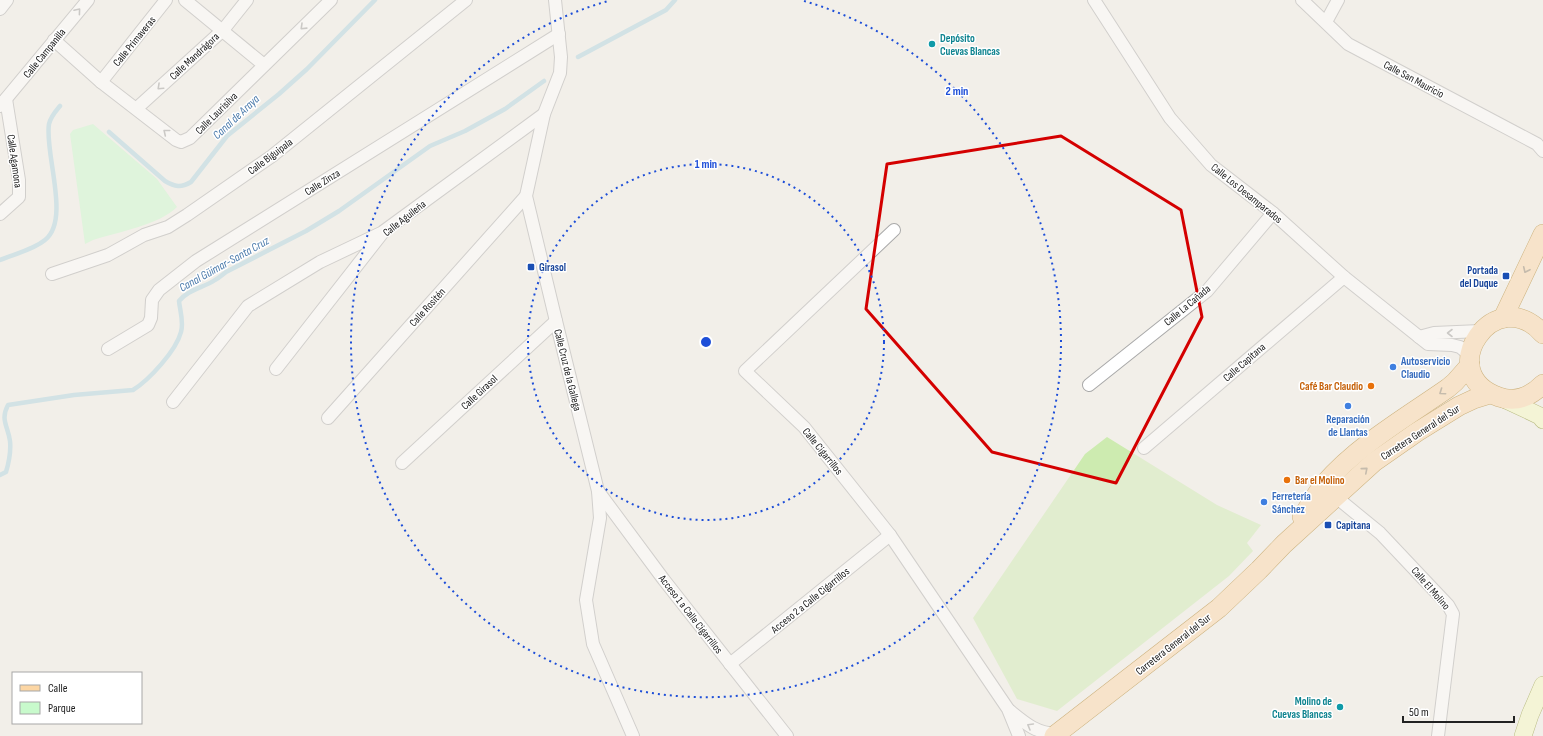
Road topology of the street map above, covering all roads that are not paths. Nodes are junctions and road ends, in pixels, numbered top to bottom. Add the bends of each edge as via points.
1 (7, 0) edge
2 (88, 0) edge
3 (166, 0) edge
4 (185, 0) edge
5 (247, 0) edge
6 (331, 0) edge
7 (466, 0) edge
8 (555, 0) edge
9 (1094, 0) edge
10 (1302, 0) edge
11 (1338, 0) edge
12 (0, 9) edge
13 (1326, 22) junction
14 (223, 30) junction
15 (559, 34) junction
16 (54, 40) junction
17 (264, 65) junction
18 (101, 82) junction
19 (3, 103) edge
20 (137, 108) junction
21 (544, 114) junction
22 (1541, 146) edge
23 (526, 196) junction
24 (1273, 213) junction
25 (0, 214) edge
26 (894, 230) dead end
27 (384, 231) junction
28 (1543, 234) edge
29 (52, 274) dead end
30 (1344, 277) junction
31 (1503, 318) junction
32 (556, 321) junction
33 (1480, 331) junction
34 (1543, 334) edge
35 (1419, 337) junction
36 (108, 349) dead end
37 (1470, 360) junction
38 (276, 369) dead end
39 (1543, 384) edge
40 (1089, 385) dead end
41 (1497, 397) junction
42 (173, 402) dead end
43 (328, 418) dead end
44 (1543, 420) edge
45 (1144, 448) dead end
46 (402, 463) dead end
47 (598, 491) junction
48 (1336, 496) junction
49 (890, 535) junction
50 (1284, 544) junction
51 (730, 664) junction
52 (1543, 686) edge
53 (1008, 709) junction
54 (1055, 735) edge
55 (633, 736) edge
56 (787, 736) edge
57 (1019, 736) edge
58 (1438, 736) edge
59 (1523, 736) edge

1 - 12 street
16 -> 2 street, Calle Campanilla
3 - 18 street, Calle Primaveras
4 - 14 street
5 - 14 street, Calle Mandrágora
6 -> 17 street, Calle Laurisilva
7 - 29 street, Calle Biguipala via 272,156 168,227 108,255
8 - 15 street, Calle Cruz de la Gallega
9 - 24 street, Calle Los Desamparados via 1170,118 1211,165
10 - 13 street, Calle San Mauricio
11 - 13 street
13 - 22 street, Calle San Mauricio via 1348,44
14 - 17 street
14 -> 20 street, Calle Mandrágora
15 - 21 street, Calle Cruz de la Gallega via 560,73
15 - 36 street, Calle Zinza via 196,260 159,290 152,300 148,325
16 - 18 street, Calle Laurisilva
16 - 19 street, Calle Campanilla
17 -> 20 street, Calle Laurisilva via 190,138 181,142
18 - 20 street, Calle Laurisilva
19 - 25 street, Calle Agamona via 19,180 20,197
21 - 23 street, Calle Cruz de la Gallega
21 - 27 street, Calle Aguileña
23 - 32 street, Calle Cruz de la Gallega
23 - 43 street, Calle Rositén
24 - 30 street, Calle Los Desamparados
24 - 40 street, Calle La Cañada via 1208,291
26 - 49 street, Calle Cigarrillos via 745,371 804,427
27 - 38 street, Calle Aguileña
27 - 42 street via 320,262 248,306
28 -> 31 main road
30 - 35 street, Calle Los Desamparados
30 - 45 street, Calle Capitana
31 - 33 main road
31 - 34 main road via 1530,323
32 - 46 street, Calle Girasol
32 - 47 street, Calle Cruz de la Gallega
33 -> 35 street via 1434,333
33 - 37 main road via 1473,342
35 - 37 street, Calle Los Desamparados via 1428,344 1460,347
37 - 41 main road via 1476,382
37 -> 50 main road, Carretera General del Sur via 1448,388 1365,446 1337,470
39 - 41 main road, Carretera General del Sur via 1526,397 1516,400
41 - 44 main road via 1540,416
48 -> 41 main road, Carretera General del Sur via 1374,462 1459,406 1474,399
47 - 51 street, Acceso 1 a Calle Cigarrillos
47 - 55 street, Calle Cruz de la Gallega via 600,518 586,600 593,644
48 - 50 main road, Carretera General del Sur
48 - 58 street, Calle El Molino via 1380,533 1448,604 1453,614
49 - 51 street, Acceso 2 a Calle Cigarrillos
49 - 53 street, Calle Cigarrillos
50 - 54 main road, Carretera General del Sur via 1219,608
51 - 56 street, Acceso 1 a Calle Cigarrillos
52 - 59 main road
54 -> 53 street via 1029,726
53 - 57 street

